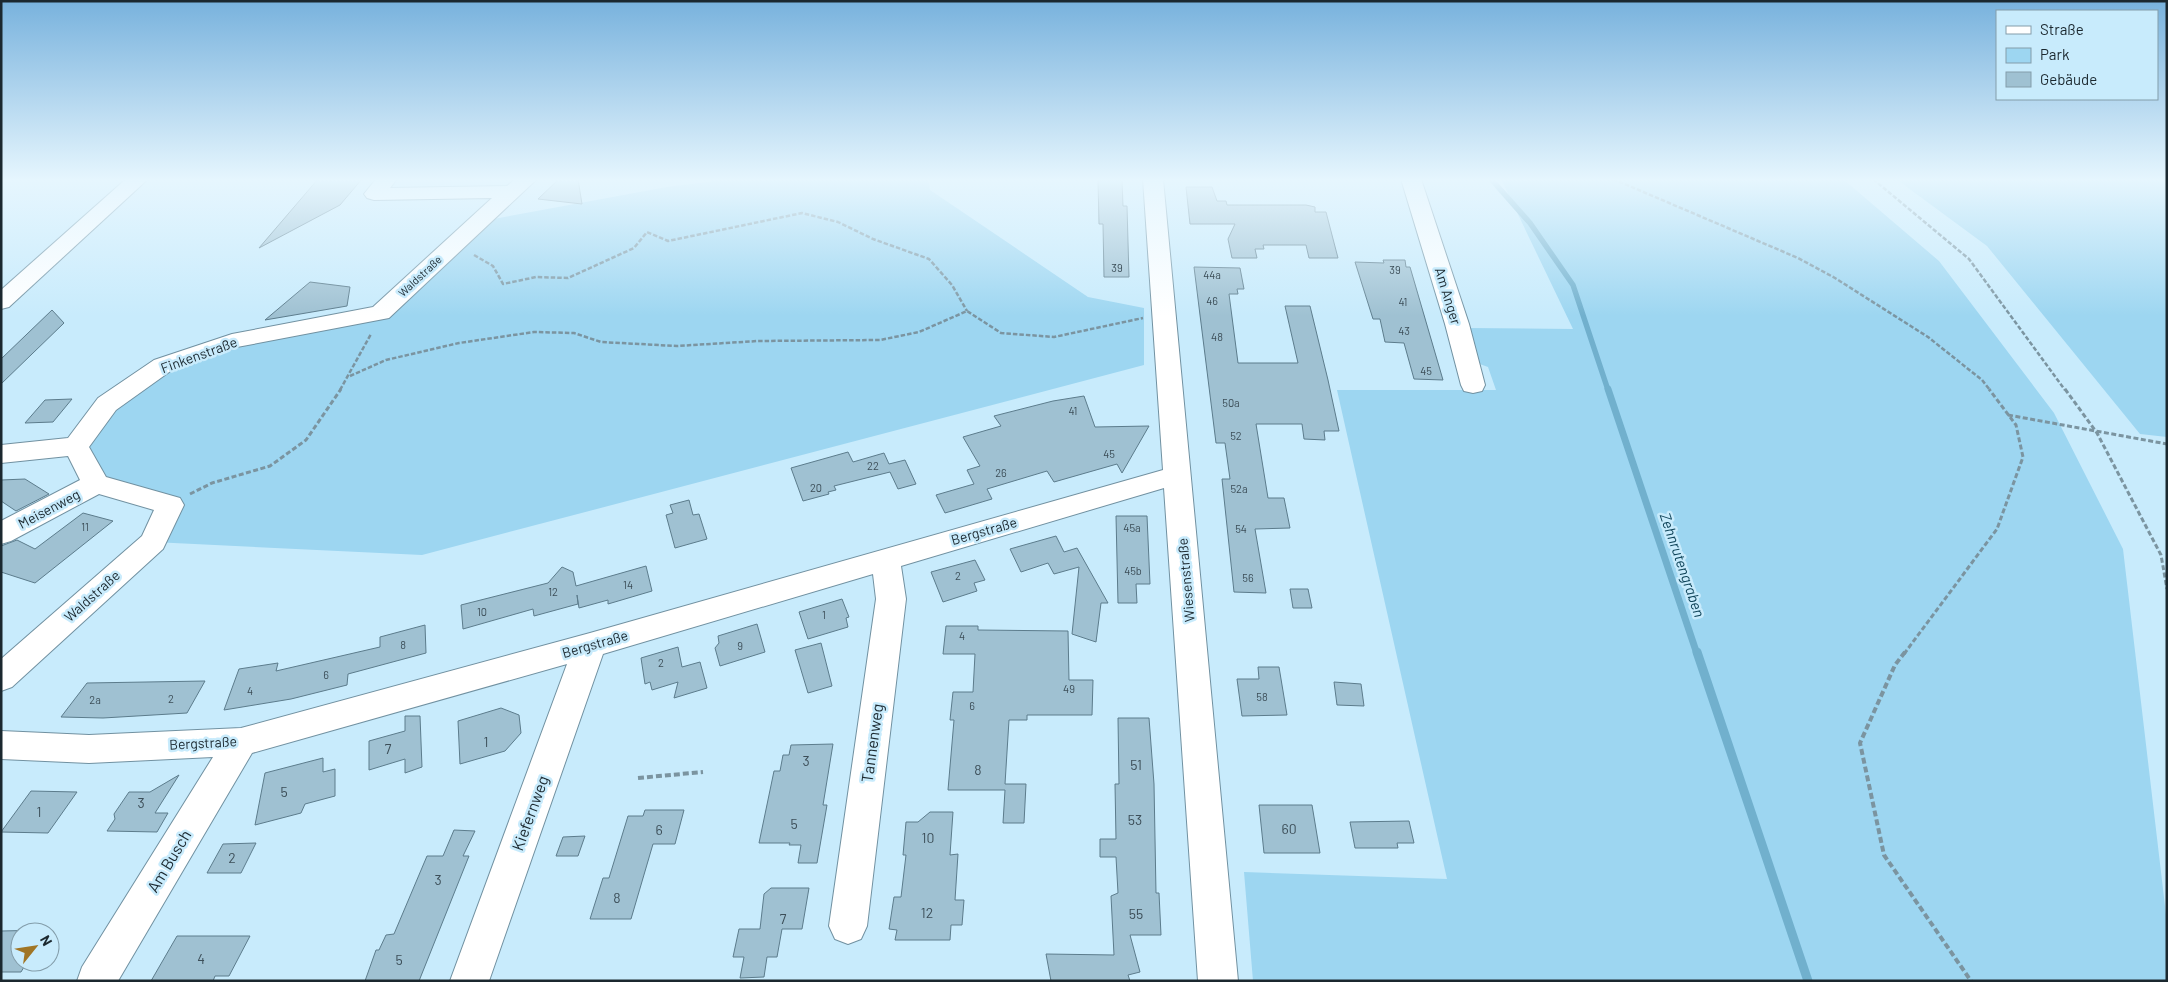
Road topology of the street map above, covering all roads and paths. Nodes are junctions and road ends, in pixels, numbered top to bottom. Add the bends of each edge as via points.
1 (87, 225) edge
2 (475, 225) edge
3 (745, 225) edge
4 (844, 225) edge
5 (1157, 225) edge
6 (1426, 225) edge
7 (1725, 225) edge
8 (1928, 225) edge
9 (454, 244) junction
10 (1, 302) edge
11 (966, 311) junction
12 (381, 313) junction
13 (1164, 315) junction
14 (350, 376) junction
15 (1473, 385) dead end
16 (2008, 415) junction
17 (2098, 433) junction
18 (2167, 444) edge
19 (76, 446) junction
20 (1, 454) edge
21 (1178, 475) junction
22 (96, 484) junction
23 (170, 505) junction
24 (1, 534) edge
25 (886, 559) junction
26 (2167, 589) edge
27 (590, 646) junction
28 (1, 678) edge
29 (241, 742) junction
30 (1, 745) edge
31 (703, 772) dead end
32 (638, 778) dead end
33 (848, 926) dead end
34 (96, 981) edge
35 (469, 981) edge
36 (1218, 981) edge
37 (1972, 981) edge

1 - 10 street
2 - 9 street, Waldstraße
3 - 9 path via 668,241 647,232 634,248 568,278 536,277 503,284 493,266
4 - 11 path via 929,259 952,285
5 - 13 street, Wiesenstraße
6 - 15 street, Am Anger via 1458,324
7 - 16 path via 1835,278 1928,337 1982,380
8 - 17 path via 1969,259
9 - 12 street, Waldstraße
11 - 13 path via 1001,333 1054,336
11 - 14 path via 919,332 880,340 758,341 677,346 601,342 574,333 534,332 450,345 386,360
12 - 14 path
12 - 19 street, Finkenstraße via 232,341 163,365 107,404
13 - 21 street, Wiesenstraße
14 - 23 path via 306,440 270,466 212,483
16 - 17 path
16 - 37 path via 2016,425 2023,457 1997,528 1895,665 1860,743 1884,855
17 - 18 path
17 - 26 path via 2162,555
19 - 20 street
19 - 22 street
21 - 25 street, Bergstraße
21 - 36 street, Wiesenstraße
22 - 23 street
22 - 24 street, Meisenweg
23 - 28 street, Waldstraße via 153,542
25 - 27 street, Bergstraße
25 - 33 street, Tannenweg via 891,599
27 - 29 street, Bergstraße
27 - 35 street, Kiefernweg
29 - 30 street, Bergstraße via 89,750
29 - 34 street, Am Busch
31 - 32 path

